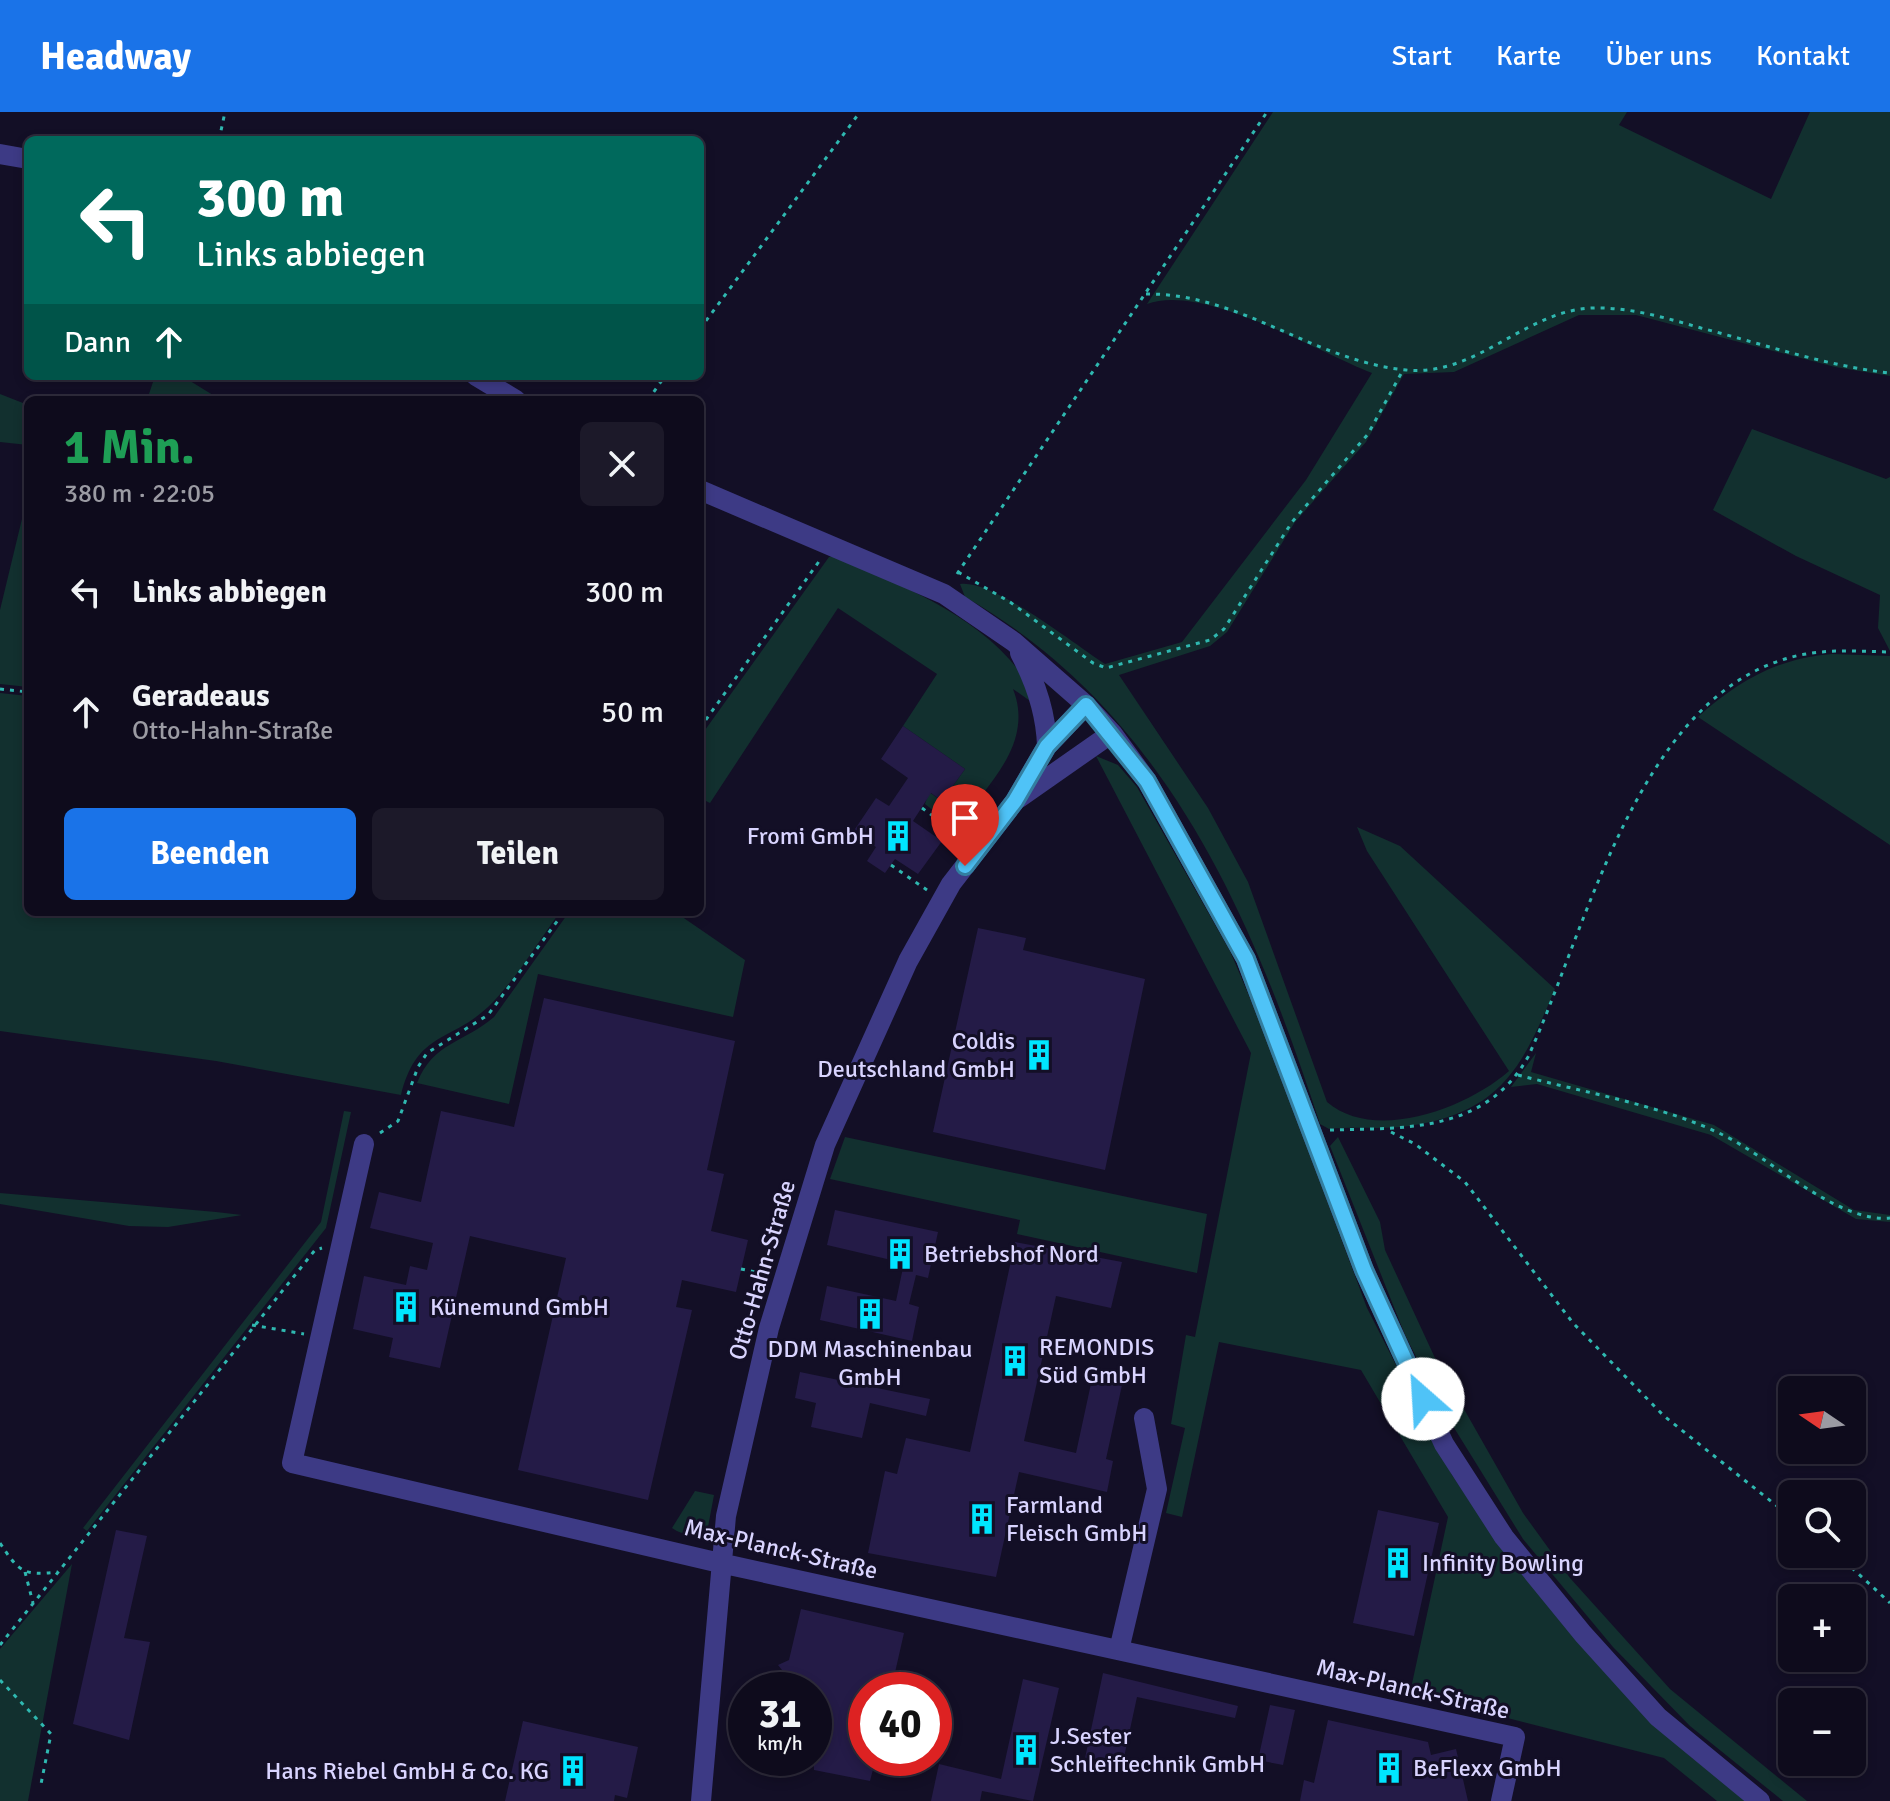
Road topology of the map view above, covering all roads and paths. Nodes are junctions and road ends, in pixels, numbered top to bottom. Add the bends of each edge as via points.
1 (225, 112) edge
2 (860, 112) edge
3 (1267, 112) edge
4 (220, 136) edge
5 (0, 154) edge
6 (24, 158) edge
7 (1146, 294) junction
8 (704, 324) edge
9 (1403, 370) junction
10 (1890, 373) edge
11 (483, 380) edge
12 (509, 396) edge
13 (704, 492) edge
14 (827, 546) junction
15 (958, 572) junction
16 (944, 594) junction
17 (1014, 642) junction
18 (1890, 652) edge
19 (0, 689) edge
20 (24, 692) edge
21 (1086, 705) junction
22 (704, 722) edge
23 (1112, 733) junction
24 (1047, 746) junction
25 (1015, 801) junction
26 (922, 808) dead end
27 (978, 849) junction
28 (891, 865) dead end
29 (942, 900) junction
30 (561, 916) edge
31 (1518, 1075) junction
32 (1388, 1130) junction
33 (1312, 1131) junction
34 (364, 1144) joint
35 (1890, 1218) edge
36 (342, 1241) junction
37 (741, 1269) dead end
38 (784, 1278) junction
39 (252, 1325) junction
40 (320, 1339) junction
41 (1144, 1418) dead end
42 (1778, 1507) edge
43 (0, 1543) edge
44 (720, 1563) junction
45 (1852, 1568) edge
46 (60, 1571) junction
47 (25, 1572) junction
48 (1890, 1603) edge
49 (33, 1605) junction
50 (0, 1645) edge
51 (1119, 1650) junction
52 (0, 1680) edge
53 (41, 1784) dead end
54 (701, 1801) edge
55 (1501, 1801) edge
56 (1760, 1801) edge

1 - 4 path
2 - 8 path
3 - 7 path
5 - 6 street
7 - 9 path via 1209,301 1348,359
7 - 15 path
9 - 10 path via 1462,364 1563,313 1590,308 1649,314
9 - 15 path via 1368,434 1292,522 1224,629 1210,640 1106,668
11 - 12 street
13 - 14 street
14 - 16 street
14 - 22 path
15 - 16 path
16 - 17 street
17 - 21 street
17 - 24 street via 1035,680
18 - 31 path via 1816,651 1767,664 1686,723 1645,780
19 - 20 path
21 - 23 street
21 - 24 street
23 - 25 street
23 - 33 street via 1147,781 1246,959
24 - 25 street
25 - 27 street, Otto-Hahn-Straße
26 - 27 path
27 - 29 street, Otto-Hahn-Straße
28 - 29 path
29 - 38 street, Otto-Hahn-Straße via 908,961 825,1145
30 - 34 path via 488,1015 427,1053 398,1121
31 - 32 path via 1470,1110 1440,1122
31 - 35 path via 1697,1124 1759,1154 1857,1214
32 - 33 path
32 - 42 path via 1465,1182 1539,1282 1611,1366 1664,1416
33 - 56 street via 1401,1355 1444,1444 1504,1537 1658,1717
34 - 36 street, Max-Planck-Straße
36 - 39 path via 315,1250
36 - 40 street, Max-Planck-Straße
37 - 38 path
38 - 44 street, Otto-Hahn-Straße via 726,1516
39 - 40 path
39 - 46 path
40 - 44 street, Max-Planck-Straße via 292,1463
41 - 51 street via 1157,1489
43 - 47 path
44 - 51 street, Max-Planck-Straße
44 - 54 street, Otto-Hahn-Straße
45 - 48 path
46 - 47 path
46 - 49 path
47 - 49 path
49 - 50 path
51 - 55 street, Max-Planck-Straße via 1515,1737
52 - 53 path via 51,1734

